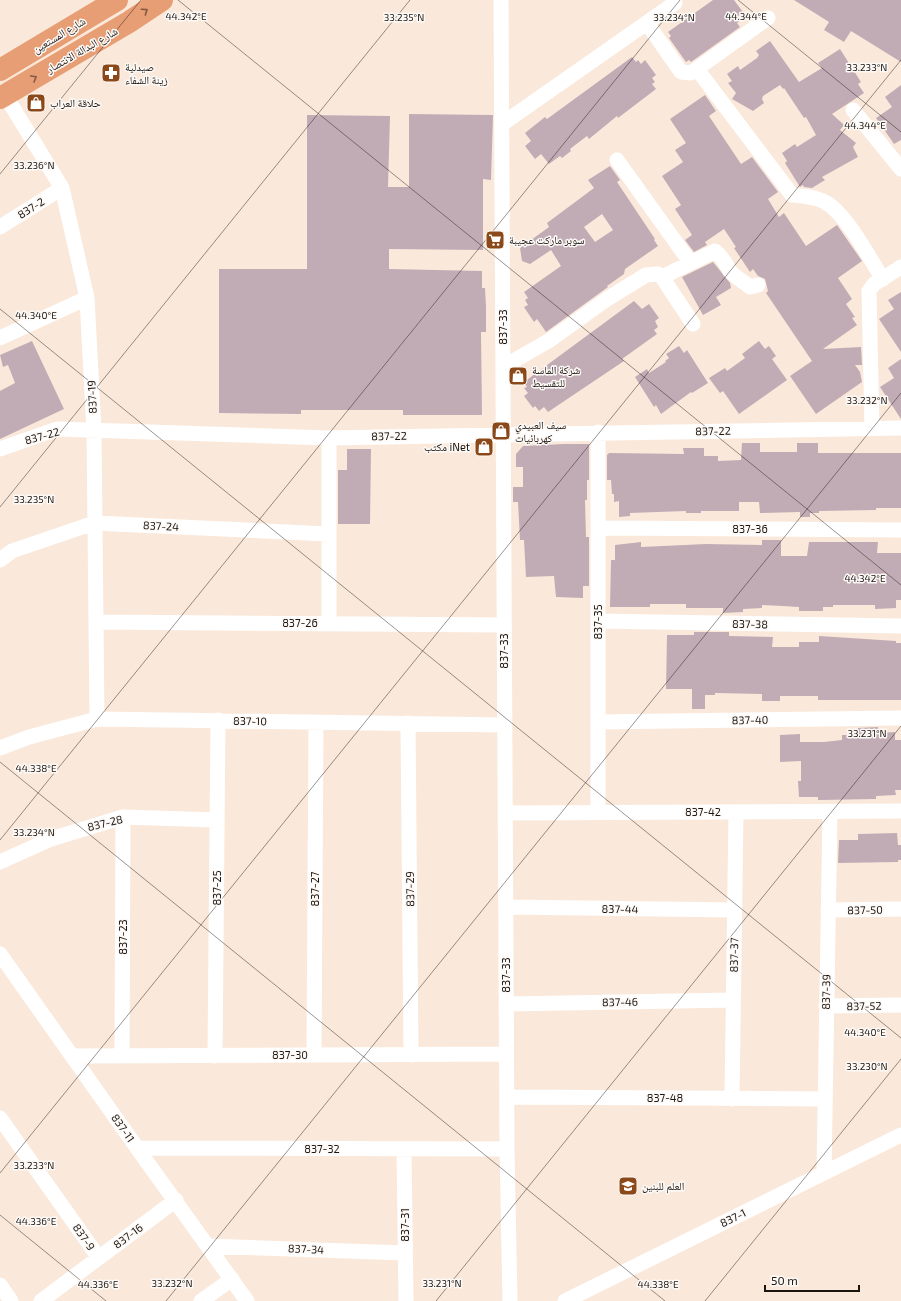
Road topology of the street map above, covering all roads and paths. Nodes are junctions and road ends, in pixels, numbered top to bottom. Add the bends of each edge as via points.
1 (117, 0) edge
2 (162, 0) edge
3 (501, 0) edge
4 (675, 3) dead end
5 (768, 18) dead end
6 (647, 23) junction
7 (697, 69) junction
8 (0, 70) edge
9 (2, 96) edge
10 (853, 110) dead end
11 (502, 124) junction
12 (617, 160) dead end
13 (901, 169) edge
14 (62, 188) junction
15 (0, 227) edge
16 (690, 262) junction
17 (901, 267) edge
18 (662, 277) junction
19 (883, 279) junction
20 (758, 285) dead end
21 (87, 298) junction
22 (693, 324) dead end
23 (0, 338) edge
24 (503, 367) junction
25 (872, 428) junction
26 (901, 428) edge
27 (94, 431) junction
28 (598, 432) junction
29 (503, 434) junction
30 (329, 438) junction
31 (0, 449) edge
32 (94, 523) junction
33 (598, 528) junction
34 (901, 530) edge
35 (329, 534) junction
36 (0, 560) edge
37 (598, 621) junction
38 (96, 622) junction
39 (330, 624) junction
40 (504, 625) junction
41 (901, 626) edge
42 (901, 718) edge
43 (96, 719) junction
44 (218, 720) junction
45 (316, 722) junction
46 (598, 722) junction
47 (408, 723) junction
48 (505, 725) junction
49 (0, 748) edge
50 (901, 811) edge
51 (598, 812) junction
52 (736, 812) junction
53 (830, 812) junction
54 (505, 813) junction
55 (123, 817) junction
56 (217, 820) junction
57 (0, 862) edge
58 (506, 908) junction
59 (901, 909) edge
60 (735, 910) junction
61 (828, 910) junction
62 (0, 954) edge
63 (5, 973) edge
64 (733, 1000) junction
65 (506, 1004) junction
66 (901, 1005) edge
67 (826, 1006) junction
68 (506, 1054) junction
69 (314, 1055) junction
70 (411, 1055) junction
71 (73, 1056) junction
72 (122, 1056) junction
73 (215, 1056) junction
74 (507, 1097) junction
75 (732, 1098) junction
76 (824, 1099) junction
77 (0, 1118) edge
78 (901, 1135) edge
79 (137, 1148) junction
80 (404, 1149) junction
81 (507, 1149) junction
82 (824, 1173) junction
83 (176, 1200) junction
84 (208, 1246) junction
85 (405, 1253) junction
86 (99, 1258) junction
87 (232, 1279) junction
88 (0, 1285) edge
89 (11, 1301) edge
90 (41, 1301) edge
91 (201, 1301) edge
92 (247, 1301) edge
93 (406, 1301) edge
94 (510, 1301) edge
95 (565, 1301) edge

1 - 8 main road, شارع المستعين
9 -> 2 main road, شارع البدالة الانتصار
3 - 11 street, 837-33
4 - 6 street
5 - 7 street
6 - 7 street via 681,72 691,73
6 - 11 street
7 - 19 street via 792,195 815,198 833,207
9 - 14 street, 837-19
10 - 13 street
11 - 24 street, 837-33
12 - 16 street
14 - 15 street, 837-2
14 - 21 street, 837-19
16 - 18 street
16 - 20 street via 715,251 723,257 737,278 750,287
17 - 19 street
18 - 22 street
18 - 24 street via 658,274 646,275 550,340
19 - 25 street via 869,291
21 - 23 street
21 - 27 street, 837-19
24 - 29 street, 837-33
25 - 26 street, 837-22
25 - 28 street, 837-22
27 - 30 street, 837-22
27 - 31 street, 837-22 via 57,429
27 - 32 street, 837-19
28 - 29 street, 837-22
28 - 33 street, 837-35
29 - 30 street, 837-22
29 - 40 street, 837-33
30 - 35 street
32 - 35 street, 837-24
32 - 36 street, 837-24 via 12,551
32 - 38 street, 837-19
33 - 34 street, 837-36
33 - 37 street, 837-35
35 - 39 street
37 - 41 street, 837-38
37 - 46 street, 837-35
38 - 39 street, 837-26
38 - 43 street, 837-19
39 - 40 street, 837-26
40 - 48 street, 837-33
42 - 46 street, 837-40
43 - 44 street, 837-10
43 - 49 street, 837-10 via 29,737
44 - 45 street, 837-10
44 - 56 street, 837-25
45 - 47 street, 837-10
45 - 69 street, 837-27
46 - 51 street, 837-35
47 - 48 street, 837-10
47 - 70 street, 837-29
48 - 54 street, 837-33
50 - 53 street, 837-42
51 - 52 street, 837-42
51 - 54 street, 837-42
52 - 53 street, 837-42
52 - 60 street, 837-37
53 - 61 street, 837-39
54 - 58 street, 837-33
55 - 56 street, 837-28
55 - 57 street, 837-28 via 51,839
55 - 72 street, 837-23
56 - 73 street, 837-25
58 - 60 street, 837-44
58 - 65 street, 837-33
59 - 61 street, 837-50
60 - 64 street, 837-37
61 - 67 street, 837-39
62 - 63 street, 837-11
63 - 71 street, 837-11
64 - 65 street, 837-46
64 - 75 street, 837-37
65 - 68 street, 837-33
66 - 67 street, 837-52
67 - 76 street, 837-39
68 - 70 street, 837-30
68 - 74 street, 837-33
69 - 70 street, 837-30
69 - 73 street, 837-30
71 - 72 street, 837-30
71 - 79 street, 837-11
72 - 73 street, 837-30
74 - 75 street, 837-48
74 - 81 street, 837-33
75 - 76 street, 837-48
76 - 82 street, 837-39
77 - 86 street, 837-9
78 - 82 street, 837-1
79 - 80 street, 837-32
79 - 83 street, 837-11
80 - 81 street, 837-32
80 - 85 street, 837-31
81 - 94 street, 837-33
82 - 95 street, 837-1
83 - 84 street, 837-11
83 - 86 street, 837-16
84 - 85 street, 837-34
84 - 87 street, 837-11
85 - 93 street, 837-31
86 - 90 street, 837-16
87 - 91 street
87 - 92 street, 837-11
88 - 89 street

